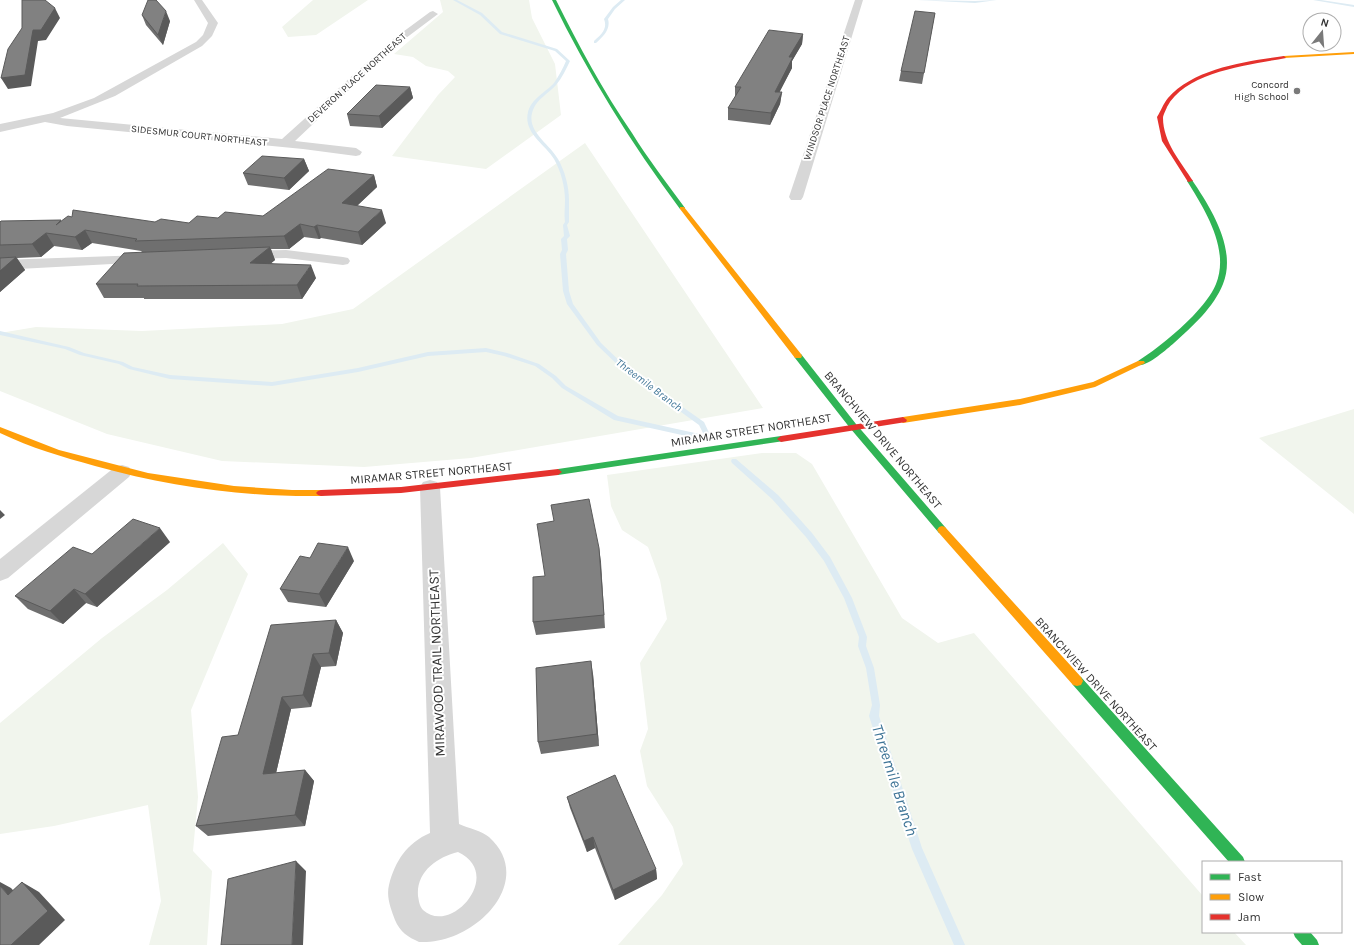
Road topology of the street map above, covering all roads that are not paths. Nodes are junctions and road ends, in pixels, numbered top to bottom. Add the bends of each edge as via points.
1 (198, 0) edge
2 (554, 0) edge
3 (859, 0) edge
4 (433, 14) dead end
5 (1354, 53) edge
6 (43, 118) junction
7 (0, 128) edge
8 (284, 144) junction
9 (356, 152) dead end
10 (796, 197) dead end
11 (230, 256) edge
12 (159, 259) edge
13 (343, 260) dead end
14 (0, 265) edge
15 (853, 426) junction
16 (0, 430) edge
17 (122, 472) junction
18 (430, 487) junction
19 (0, 572) edge
20 (445, 839) dead end
21 (1237, 861) edge
22 (1301, 933) edge
23 (1312, 945) edge

1 - 6 street via 213,23 207,36 199,44 111,94
2 - 15 street, BRANCHVIEW DRIVE NORTHEAST via 602,92 657,176
3 - 10 street, WINDSOR PLACE NORTHEAST
4 - 8 street, DEVERON PLACE NORTHEAST via 395,42
5 - 15 street, MIRAMAR STREET NORTHEAST via 1294,56 1246,63 1214,72 1172,95 1161,112 1165,141 1208,209 1220,238 1223,264 1221,282 1209,303 1168,345 1135,367 1095,384 1020,402
6 - 7 street
6 - 8 street, SIDESMUR COURT NORTHEAST via 67,123
8 - 9 street, SIDESMUR COURT NORTHEAST
11 - 13 street via 286,254
12 - 14 street
15 - 18 street, MIRAMAR STREET NORTHEAST via 556,473
15 - 21 street, BRANCHVIEW DRIVE NORTHEAST
16 - 17 street, MIRAMAR STREET NORTHEAST via 60,454
17 - 18 street, MIRAMAR STREET NORTHEAST via 179,484 250,492 343,494
17 - 19 street
18 - 20 street, MIRAWOOD TRAIL NORTHEAST
22 - 23 street

